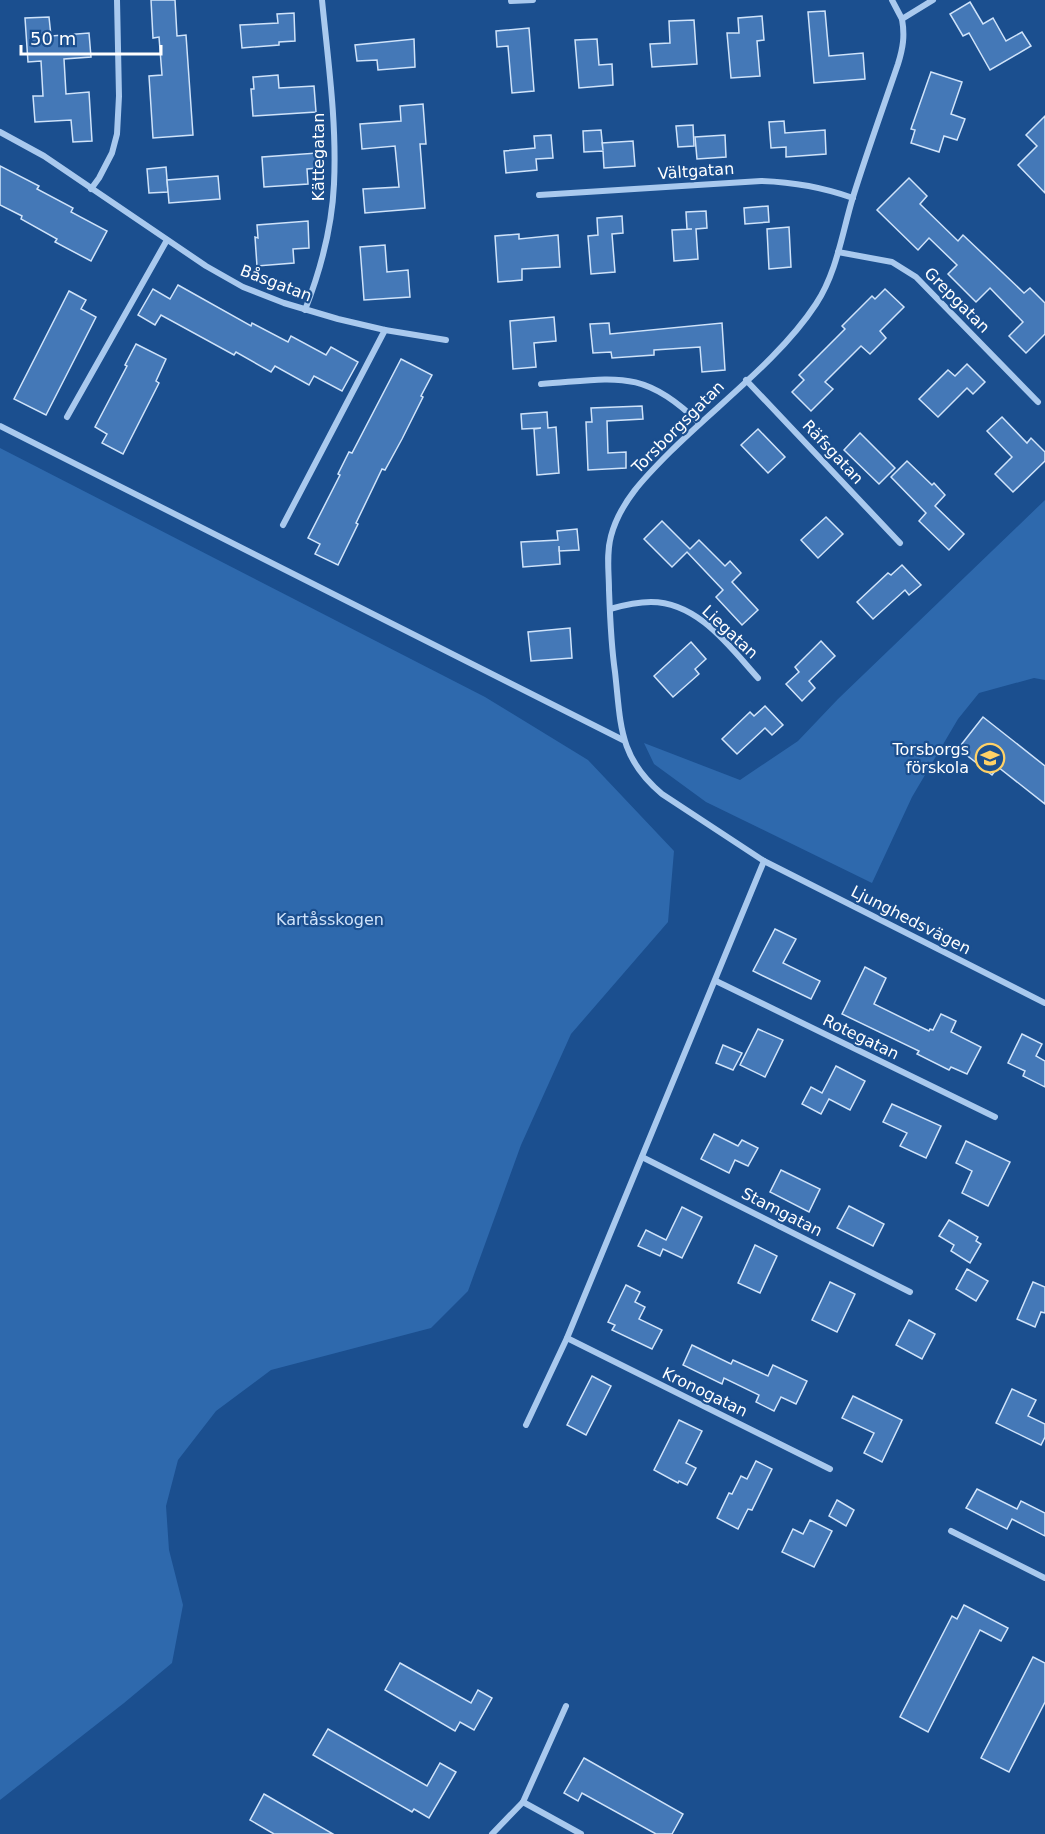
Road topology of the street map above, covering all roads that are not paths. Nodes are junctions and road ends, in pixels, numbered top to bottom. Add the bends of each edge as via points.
1 (117, 0) edge
2 (322, 0) edge
3 (533, 0) edge
4 (892, 0) edge
5 (933, 0) edge
6 (511, 1) edge
7 (902, 19) junction
8 (0, 132) edge
9 (91, 189) junction
10 (539, 195) dead end
11 (853, 198) junction
12 (167, 240) junction
13 (838, 252) junction
14 (304, 309) junction
15 (385, 330) junction
16 (446, 340) dead end
17 (746, 380) junction
18 (542, 384) dead end
19 (1038, 402) dead end
20 (68, 417) dead end
21 (699, 423) junction
22 (0, 426) edge
23 (283, 525) dead end
24 (900, 543) dead end
25 (610, 609) junction
26 (758, 678) dead end
27 (623, 740) junction
28 (765, 861) junction
29 (716, 981) junction
30 (1045, 1003) edge
31 (995, 1117) dead end
32 (642, 1157) junction
33 (910, 1292) dead end
34 (567, 1338) junction
35 (526, 1425) dead end
36 (830, 1469) dead end
37 (951, 1531) dead end
38 (1045, 1578) edge
39 (566, 1706) dead end
40 (523, 1802) junction
41 (492, 1834) edge
42 (581, 1834) edge

1 - 9 street via 117,134 112,153
2 - 14 street, Kättegatan via 334,130 334,186 324,254
3 - 6 street
4 - 7 street
5 - 7 street
7 - 11 street, Torsborgsgatan via 903,48
8 - 9 street, Båsgatan
9 - 12 street, Båsgatan
10 - 11 street, Vältgatan via 761,181 808,185
11 - 13 street, Torsborgsgatan
12 - 14 street, Båsgatan via 243,287
12 - 20 street
13 - 17 street, Torsborgsgatan via 826,287 804,321
13 - 19 street, Grepgatan via 892,262 916,277
14 - 15 street, Båsgatan
15 - 16 street, Båsgatan
15 - 23 street
17 - 21 street, Torsborgsgatan
17 - 24 street, Räfsgatan
18 - 21 street via 614,379 639,382 675,401
21 - 25 street, Torsborgsgatan via 655,467 620,512 608,556
22 - 27 street
25 - 26 street, Liegatan via 651,602 684,610 703,621
25 - 27 street, Torsborgsgatan
27 - 28 street, Torsborgsgatan via 649,782 678,806
28 - 29 street
28 - 30 street, Ljunghedsvägen
29 - 31 street, Rotegatan
29 - 32 street
32 - 33 street, Stamgatan
32 - 34 street
34 - 35 street
34 - 36 street, Kronogatan
37 - 38 street
39 - 40 street
40 - 41 street
40 - 42 street

